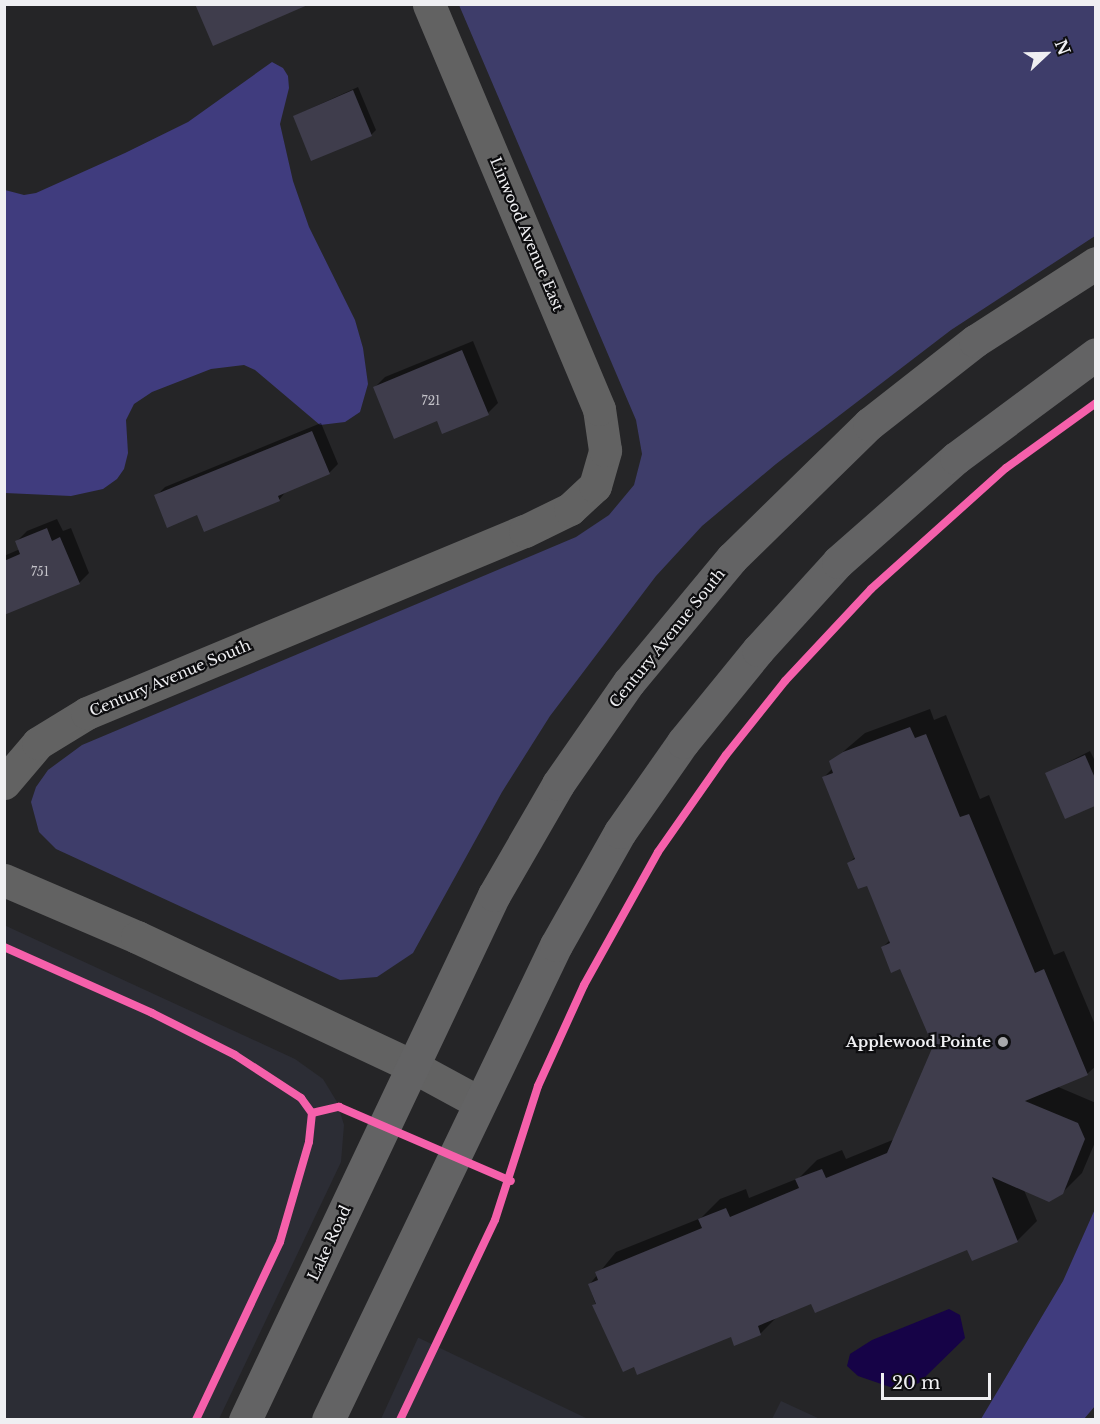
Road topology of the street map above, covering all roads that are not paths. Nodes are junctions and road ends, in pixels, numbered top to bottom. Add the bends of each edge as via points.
1 (429, 4) edge
2 (1095, 263) edge
3 (1095, 354) edge
4 (602, 468) joint
5 (4, 783) edge
6 (4, 879) edge
7 (412, 1066) junction
8 (480, 1103) junction
9 (245, 1419) edge
10 (328, 1419) edge

1 - 4 street, Linwood Avenue East via 588,379 605,437
2 - 7 main road, Century Avenue South via 975,341 869,424 778,510 690,605 588,738 528,832 463,956
3 - 8 main road via 915,492 838,562 758,650 683,742 621,832 556,945
4 - 5 street, Century Avenue South via 589,493 556,517 78,718 38,743
6 - 7 street via 56,899
7 - 8 street
7 - 9 main road, Lake Road
8 - 10 main road

